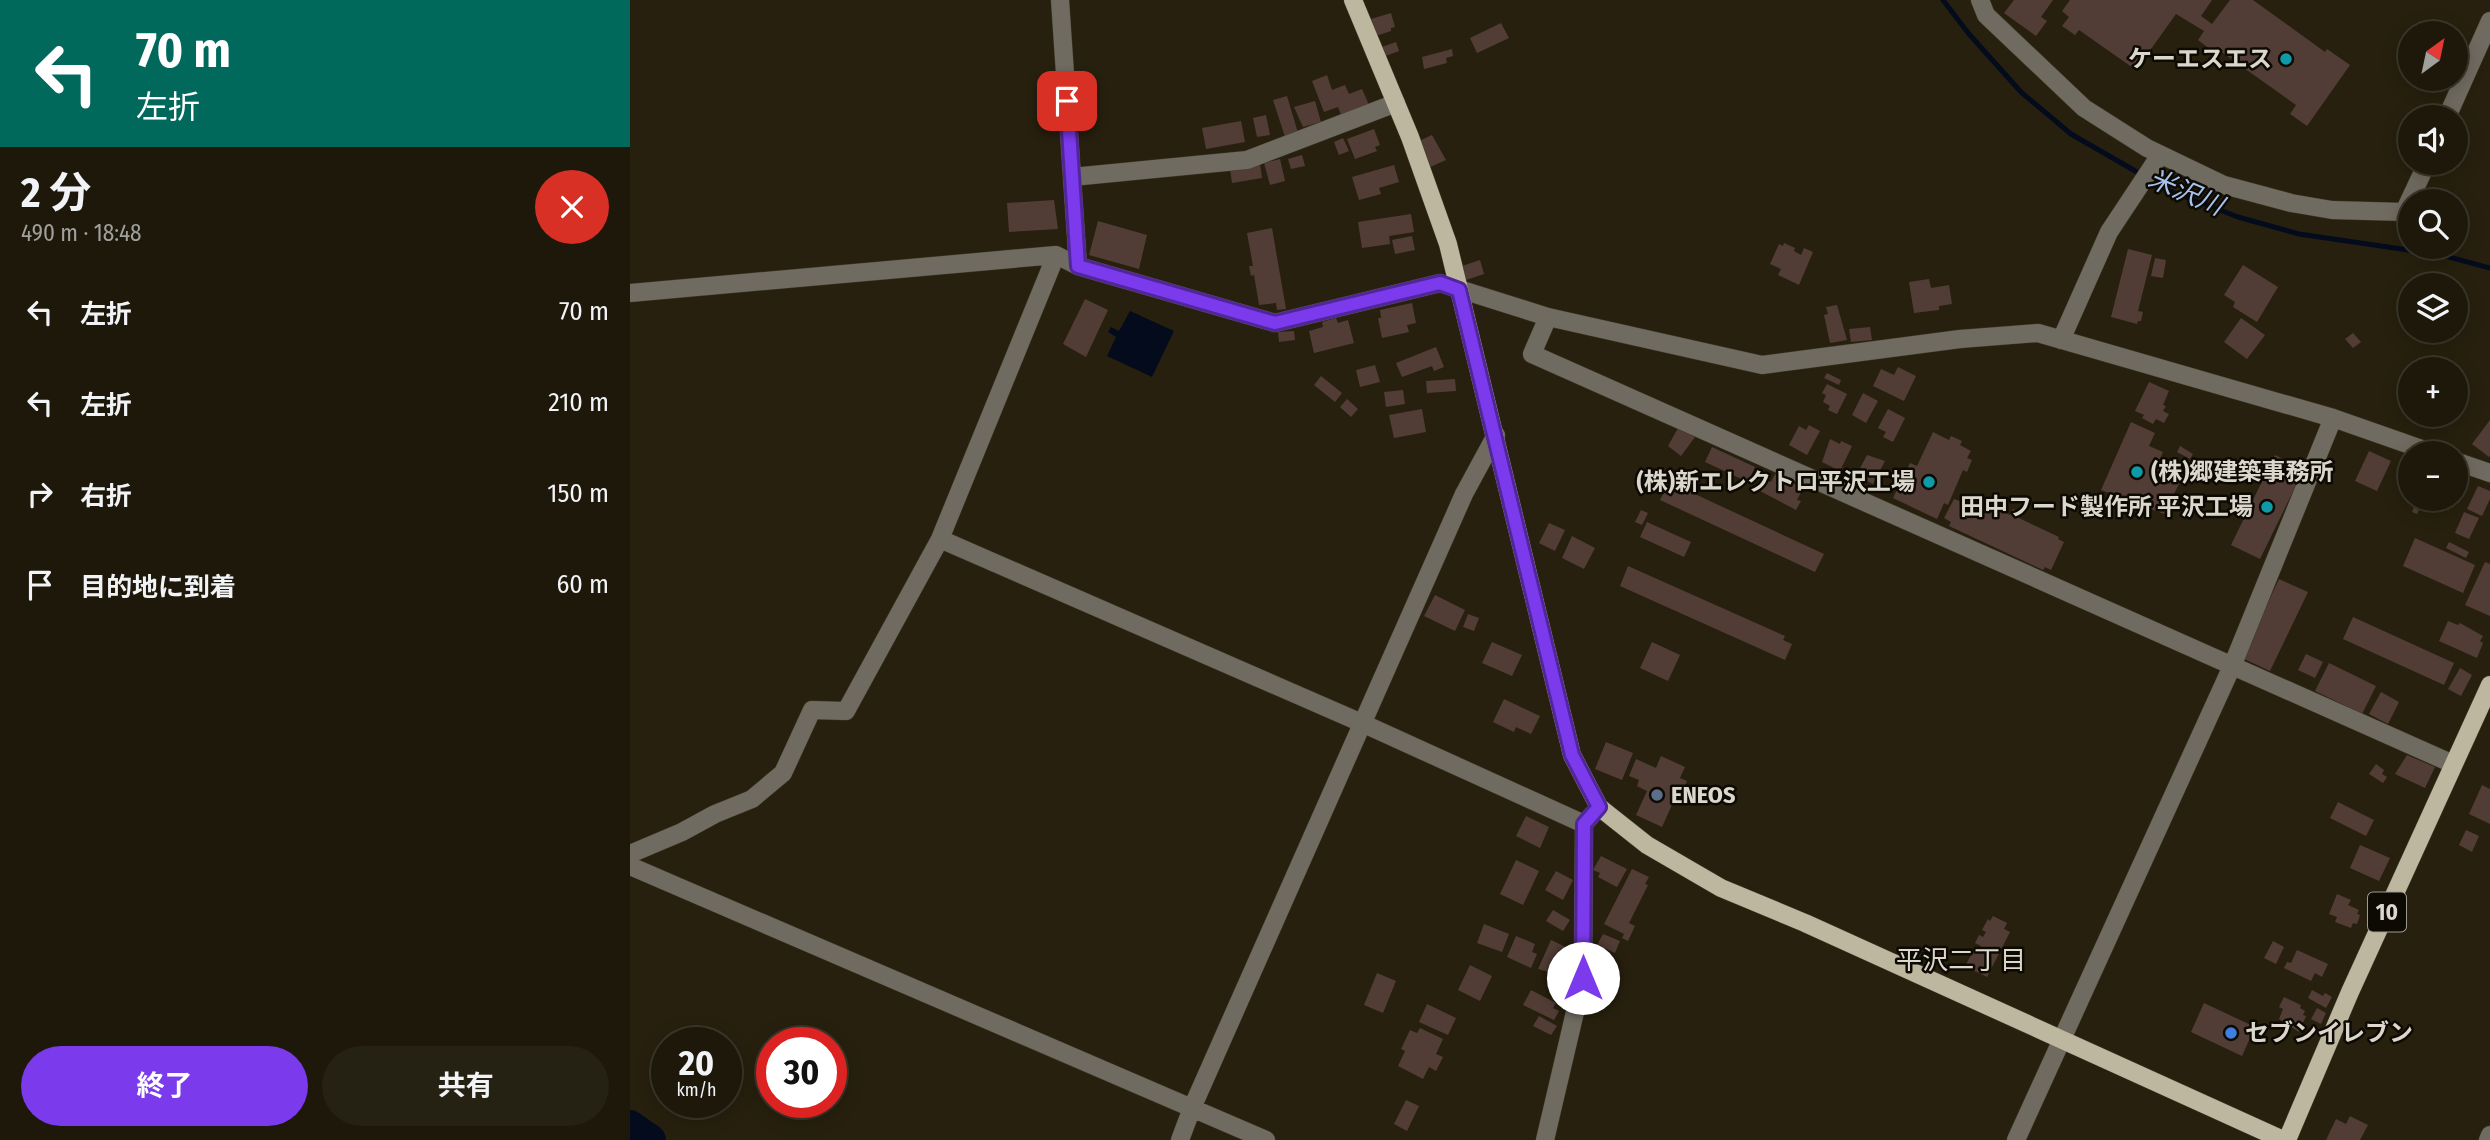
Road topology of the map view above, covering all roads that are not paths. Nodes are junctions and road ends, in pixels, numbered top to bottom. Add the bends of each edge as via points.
1 (1060, 0) edge
2 (1980, 0) edge
3 (1359, 2) edge
4 (2490, 21) edge
5 (1396, 103) junction
6 (2452, 105) edge
7 (2160, 155) junction
8 (2421, 175) edge
9 (1072, 177) junction
10 (1056, 256) junction
11 (1078, 266) junction
12 (1459, 290) junction
13 (630, 293) edge
14 (1548, 317) junction
15 (2061, 340) junction
16 (2333, 418) junction
17 (1496, 435) junction
18 (2399, 441) edge
19 (2468, 465) edge
20 (2490, 473) edge
21 (940, 539) junction
22 (2233, 664) junction
23 (2490, 685) edge
24 (1364, 724) junction
25 (2454, 764) junction
26 (1599, 807) junction
27 (1584, 824) junction
28 (630, 854) edge
29 (630, 866) edge
30 (2060, 1040) junction
31 (1192, 1108) junction
32 (1180, 1140) edge
33 (1266, 1140) edge
34 (1545, 1140) edge
35 (2016, 1140) edge
36 (2285, 1140) edge

1 - 9 street
2 - 7 street via 1986,15 2084,108
3 - 5 main road
4 - 6 street
5 - 9 street via 1247,160
5 - 12 main road via 1448,243
7 - 8 street via 2224,185 2332,210 2404,212
7 - 15 street via 2109,232
9 - 11 street
10 - 11 street
10 - 13 street
10 - 21 street
11 - 12 street via 1275,323 1440,283
12 - 14 street
12 - 17 main road
14 - 15 street via 1762,365 1961,339 2038,333
14 - 22 street via 1532,354
15 - 16 street
16 - 18 street
16 - 22 street
17 - 24 street via 1464,494
17 - 26 main road via 1572,755
19 - 20 street
21 - 24 street
21 - 28 street via 846,711 812,710 783,774 752,800
22 - 25 street
22 - 30 street
23 - 25 main road, 10
24 - 27 street
24 - 31 street
25 - 36 main road, 10
26 - 27 street
26 - 30 main road via 1647,845 1721,888
27 - 34 street via 1583,978
29 - 31 street
30 - 35 street
30 - 36 main road
31 - 32 street
31 - 33 street

